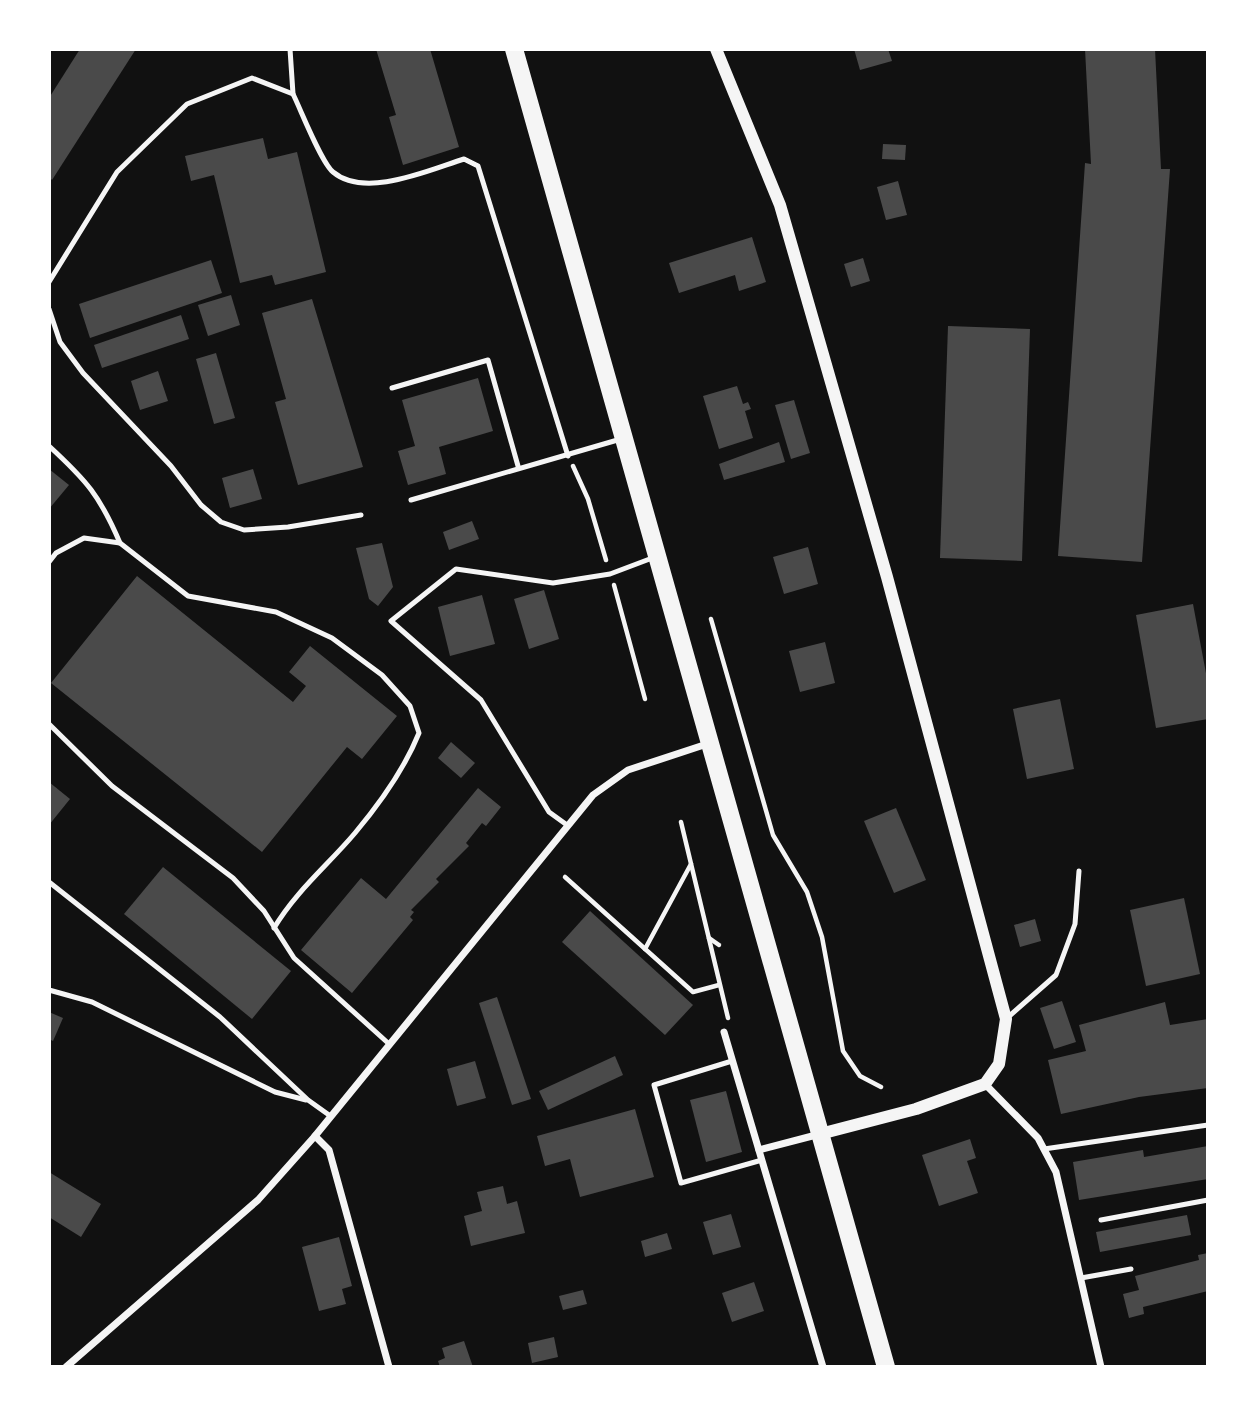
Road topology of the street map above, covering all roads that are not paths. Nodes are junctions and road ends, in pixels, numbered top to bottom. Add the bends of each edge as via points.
1 (290, 49) edge
2 (514, 49) edge
3 (716, 49) edge
4 (293, 94) junction
5 (49, 282) edge
6 (49, 309) edge
7 (392, 388) dead end
8 (624, 438) junction
9 (49, 446) edge
10 (568, 456) junction
11 (518, 467) junction
12 (411, 500) dead end
13 (361, 515) dead end
14 (120, 543) junction
15 (658, 556) junction
16 (49, 562) edge
17 (49, 724) edge
18 (710, 743) junction
19 (567, 825) junction
20 (1079, 871) dead end
21 (49, 882) edge
22 (274, 928) junction
23 (49, 990) edge
24 (1006, 1019) junction
25 (724, 1032) road end
26 (388, 1043) junction
27 (732, 1061) junction
28 (985, 1084) junction
29 (308, 1101) junction
30 (329, 1115) junction
31 (1208, 1125) edge
32 (820, 1134) junction
33 (315, 1136) junction
34 (1044, 1149) junction
35 (759, 1150) junction
36 (762, 1160) junction
37 (1208, 1200) edge
38 (1101, 1220) dead end
39 (1131, 1269) dead end
40 (1081, 1278) junction
41 (66, 1367) edge
42 (389, 1367) edge
43 (823, 1367) edge
44 (886, 1367) edge
45 (1101, 1367) edge

1 - 4 lane
2 - 8 main road
3 - 24 street via 780,205 887,577
4 - 5 lane via 252,78 187,104 117,172
4 - 10 lane via 332,172 358,184 392,181 464,159 478,166
6 - 13 lane via 60,342 83,373 221,522 244,530
7 - 11 lane via 488,359
8 - 10 lane
8 - 15 main road
9 - 14 lane via 103,503
10 - 11 lane
11 - 12 lane
14 - 16 lane via 84,538
14 - 22 lane via 188,596 276,612 332,638 382,675 410,706 419,733 406,765
15 - 18 main road
15 - 19 lane via 610,574 553,583 456,569 391,621 481,700 549,812
17 - 22 lane via 112,786 233,878
18 - 19 street via 628,770 593,794
18 - 32 main road
19 - 26 street
20 - 24 lane via 1075,924 1056,975
21 - 29 lane via 220,1017
22 - 26 lane via 294,958
23 - 29 lane via 92,1002 275,1092
24 - 28 street via 999,1064
25 - 27 street
26 - 30 street
27 - 35 street
27 - 36 lane via 654,1086 681,1183
28 - 32 street via 916,1109
28 - 34 street
29 - 30 lane
30 - 33 street
31 - 34 lane
32 - 35 street
32 - 44 main road
33 - 41 street via 214,1241
33 - 42 street via 329,1150
34 - 40 street via 1056,1172
35 - 36 street
36 - 43 street
37 - 38 lane
39 - 40 lane
40 - 45 street

